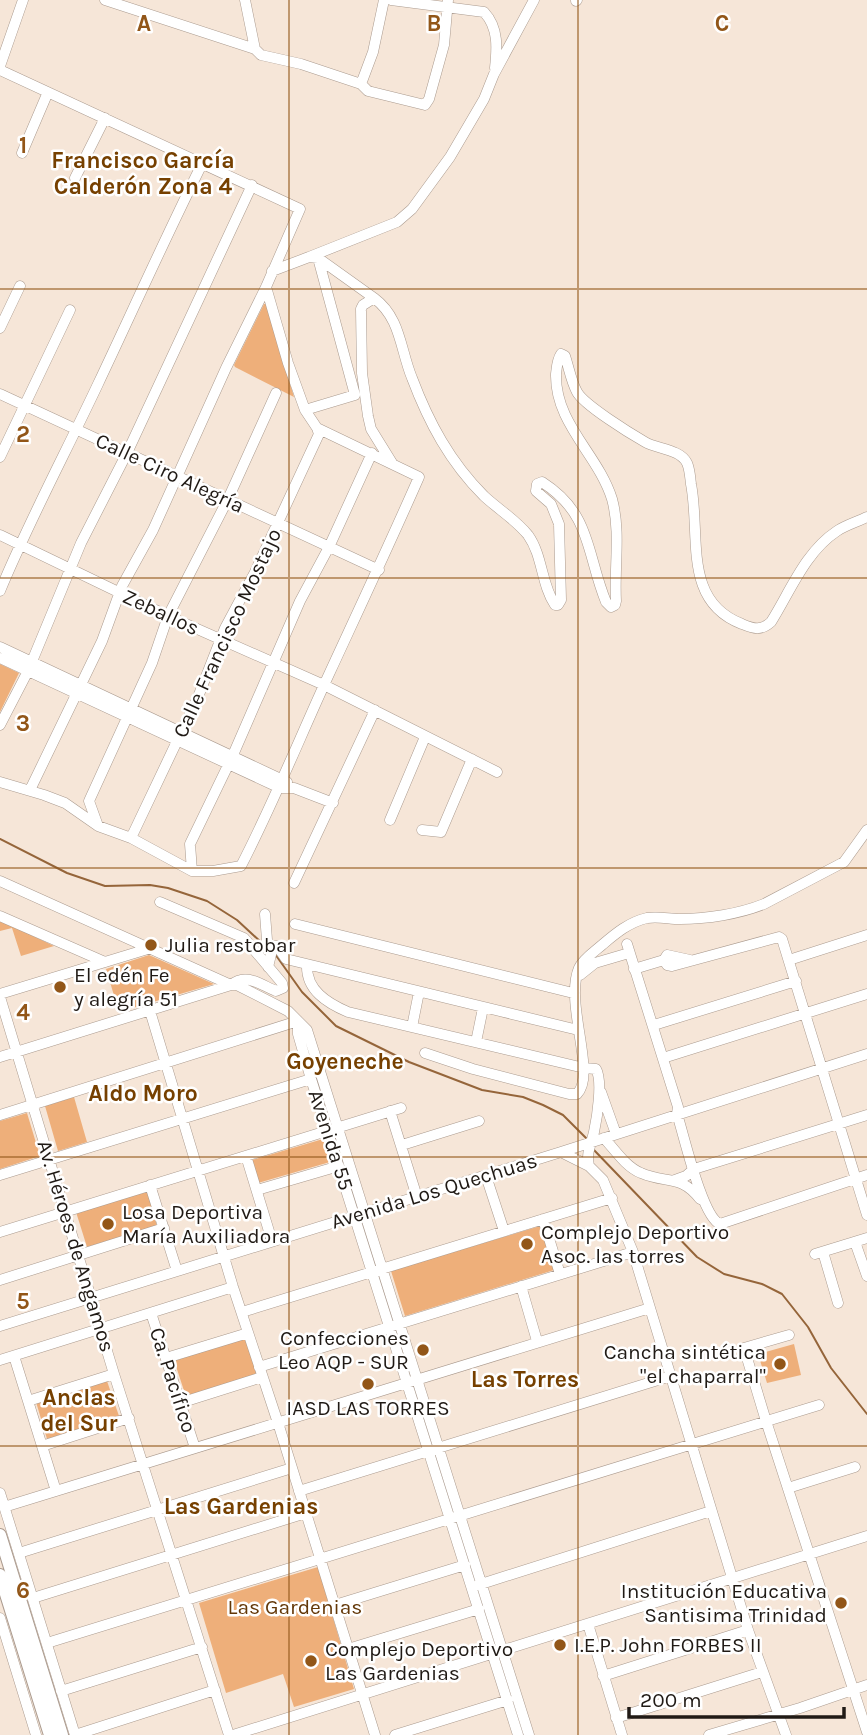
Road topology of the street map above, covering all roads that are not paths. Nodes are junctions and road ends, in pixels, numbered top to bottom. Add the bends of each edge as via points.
1 (23, 0) edge
2 (105, 0) edge
3 (245, 0) edge
4 (384, 0) edge
5 (391, 0) edge
6 (534, 0) edge
7 (448, 4) edge
8 (256, 49) junction
9 (0, 68) edge
10 (494, 74) junction
11 (360, 84) junction
12 (48, 92) junction
13 (105, 118) junction
14 (22, 153) dead end
15 (203, 162) junction
16 (75, 178) dead end
17 (252, 186) junction
18 (313, 258) junction
19 (272, 271) junction
20 (20, 286) dead end
21 (266, 287) junction
22 (374, 298) junction
23 (70, 310) dead end
24 (0, 328) edge
25 (276, 393) dead end
26 (0, 394) edge
27 (25, 405) junction
28 (305, 410) junction
29 (317, 428) junction
30 (75, 429) junction
31 (127, 453) junction
32 (372, 453) junction
33 (0, 457) edge
34 (392, 463) junction
35 (177, 476) junction
36 (228, 499) junction
37 (867, 517) edge
38 (278, 524) junction
39 (0, 535) edge
40 (19, 544) junction
41 (329, 547) junction
42 (69, 568) junction
43 (379, 570) junction
44 (0, 592) edge
45 (120, 592) junction
46 (168, 616) junction
47 (220, 639) junction
48 (0, 647) edge
49 (0, 658) edge
50 (272, 661) junction
51 (29, 666) junction
52 (324, 685) junction
53 (79, 690) junction
54 (375, 710) junction
55 (129, 713) junction
56 (0, 725) edge
57 (180, 736) junction
58 (425, 737) junction
59 (472, 759) junction
60 (230, 760) junction
61 (497, 772) dead end
62 (0, 782) edge
63 (282, 784) junction
64 (30, 790) junction
65 (333, 803) junction
66 (390, 820) dead end
67 (98, 826) junction
68 (422, 830) dead end
69 (867, 831) edge
70 (131, 838) junction
71 (192, 871) junction
72 (0, 881) edge
73 (294, 883) dead end
74 (160, 902) dead end
75 (265, 914) dead end
76 (0, 916) edge
77 (295, 925) dead end
78 (867, 935) edge
79 (151, 948) junction
80 (271, 949) junction
81 (789, 960) junction
82 (105, 962) junction
83 (307, 965) junction
84 (268, 967) junction
85 (634, 969) junction
86 (577, 977) junction
87 (796, 981) junction
88 (231, 985) junction
89 (419, 992) junction
90 (573, 993) junction
91 (867, 994) edge
92 (0, 996) edge
93 (483, 1008) junction
94 (150, 1011) junction
95 (806, 1013) junction
96 (298, 1021) junction
97 (654, 1025) junction
98 (412, 1027) junction
99 (578, 1030) junction
100 (476, 1042) junction
101 (17, 1051) junction
102 (425, 1053) dead end
103 (867, 1054) edge
104 (0, 1057) edge
105 (663, 1058) junction
106 (165, 1063) junction
107 (584, 1068) junction
108 (821, 1068) junction
109 (311, 1079) junction
110 (599, 1087) junction
111 (34, 1105) junction
112 (677, 1114) junction
113 (0, 1115) edge
114 (867, 1115) edge
115 (181, 1118) junction
116 (479, 1121) dead end
117 (838, 1124) junction
118 (333, 1129) junction
119 (616, 1134) junction
120 (604, 1138) junction
121 (589, 1143) junction
122 (402, 1144) junction
123 (561, 1152) junction
124 (246, 1156) junction
125 (50, 1159) junction
126 (339, 1166) junction
127 (589, 1166) junction
128 (694, 1169) junction
129 (197, 1170) junction
130 (0, 1175) edge
131 (867, 1175) edge
132 (486, 1176) junction
133 (855, 1179) junction
134 (675, 1180) junction
135 (150, 1185) junction
136 (257, 1190) junction
137 (417, 1196) junction
138 (612, 1198) junction
139 (705, 1206) junction
140 (66, 1211) junction
141 (359, 1214) junction
142 (867, 1215) edge
143 (543, 1219) junction
144 (164, 1228) junction
145 (504, 1231) junction
146 (0, 1232) edge
147 (867, 1238) edge
148 (272, 1241) junction
149 (855, 1241) junction
150 (633, 1252) junction
151 (79, 1254) junction
152 (224, 1256) junction
153 (177, 1270) junction
154 (377, 1271) junction
155 (560, 1274) junction
156 (867, 1276) edge
157 (0, 1280) edge
158 (521, 1286) junction
159 (233, 1287) junction
160 (92, 1297) junction
161 (838, 1303) dead end
162 (650, 1308) junction
163 (242, 1312) junction
164 (151, 1313) junction
165 (394, 1325) junction
166 (0, 1326) edge
167 (100, 1328) junction
168 (248, 1333) junction
169 (789, 1335) dead end
170 (537, 1341) junction
171 (14, 1356) junction
172 (166, 1358) junction
173 (0, 1360) edge
174 (261, 1372) junction
175 (114, 1374) junction
176 (671, 1376) junction
177 (412, 1381) junction
178 (28, 1401) junction
179 (180, 1403) junction
180 (819, 1405) dead end
181 (129, 1418) junction
182 (766, 1421) junction
183 (277, 1423) junction
184 (690, 1443) junction
185 (42, 1446) junction
186 (195, 1448) junction
187 (433, 1449) junction
188 (144, 1464) junction
189 (855, 1467) dead end
190 (292, 1468) junction
191 (788, 1488) junction
192 (56, 1491) junction
193 (299, 1491) junction
194 (0, 1493) edge
195 (4, 1507) junction
196 (158, 1510) junction
197 (711, 1511) junction
198 (306, 1513) junction
199 (455, 1517) junction
200 (0, 1535) edge
201 (867, 1536) edge
202 (19, 1553) junction
203 (809, 1554) junction
204 (173, 1555) junction
205 (320, 1559) junction
206 (465, 1565) junction
207 (0, 1575) edge
208 (733, 1578) junction
209 (477, 1585) junction
210 (33, 1598) junction
211 (187, 1601) junction
212 (335, 1605) junction
213 (479, 1609) junction
214 (0, 1618) edge
215 (588, 1624) junction
216 (748, 1630) junction
217 (47, 1643) junction
218 (202, 1647) junction
219 (348, 1649) junction
220 (498, 1653) junction
221 (762, 1672) junction
222 (603, 1676) junction
223 (867, 1685) edge
224 (852, 1689) junction
225 (61, 1690) junction
226 (215, 1690) junction
227 (362, 1695) junction
228 (508, 1700) junction
229 (779, 1714) junction
230 (616, 1718) junction
231 (867, 1732) edge
232 (36, 1735) edge
233 (50, 1735) edge
234 (62, 1735) edge
235 (75, 1735) edge
236 (231, 1735) edge
237 (375, 1735) edge
238 (395, 1735) edge
239 (518, 1735) edge
240 (528, 1735) edge
241 (622, 1735) edge
242 (709, 1735) edge
243 (786, 1735) edge

1 - 9 street
2 - 8 street
3 - 8 street
4 - 11 street via 373,52
5 - 7 street
6 - 10 street
7 - 10 street via 484,12 489,18 496,37
7 - 11 street via 443,45 425,105 368,91
8 - 11 street via 261,55
9 - 12 street
10 - 18 street via 450,157 412,209 397,222
12 - 13 street
12 - 14 street
13 - 15 street
13 - 16 street
15 - 17 street
15 - 30 street
17 - 19 street via 300,208
17 - 31 street
18 - 19 street
18 - 22 street
18 - 28 street via 355,395
19 - 21 street
20 - 24 street
21 - 28 street
21 - 35 street
22 - 34 street via 361,309 362,373 371,429
22 - 37 street via 395,321 412,379 444,448 531,540 555,605 561,600 560,530 551,504 536,491 542,482 579,518 606,602 611,607 616,601 613,506 604,481 564,415 556,383 561,354 586,403 645,442 684,459 693,494 699,575 710,600 730,619 756,629 766,627 822,545 839,530
23 - 27 street
25 - 36 street
26 - 27 street, Calle Ciro Alegría
27 - 30 street, Calle Ciro Alegría
27 - 33 street
28 - 29 street
29 - 32 street
29 - 38 street, Calle Francisco Mostajo via 319,434
30 - 31 street, Calle Ciro Alegría
30 - 40 street
31 - 35 street, Calle Ciro Alegría
31 - 42 street
32 - 34 street
32 - 41 street
34 - 43 street via 419,477
35 - 36 street, Calle Ciro Alegría
35 - 45 street
36 - 38 street, Calle Ciro Alegría
36 - 46 street
38 - 41 street, Calle Ciro Alegría
38 - 47 street, Calle Francisco Mostajo
39 - 40 street, Zeballos
40 - 42 street, Zeballos
40 - 44 street
41 - 43 street, Calle Ciro Alegría
41 - 50 street
42 - 45 street, Zeballos
42 - 51 street
43 - 52 street
45 - 46 street, Zeballos
45 - 53 street
46 - 47 street, Zeballos
46 - 55 street
47 - 50 street, Zeballos
47 - 57 street, Calle Francisco Mostajo
48 - 51 street
49 - 51 street
50 - 52 street, Zeballos
50 - 60 street
51 - 53 street
51 - 56 street
52 - 54 street, Zeballos
52 - 63 street
53 - 55 street
53 - 64 street
54 - 58 street, Zeballos
54 - 65 street
55 - 57 street
55 - 67 street via 89,801
57 - 60 street
57 - 70 street, Calle Francisco Mostajo
58 - 59 street, Zeballos
58 - 66 street
59 - 61 street, Zeballos
59 - 68 street via 440,832
60 - 63 street
60 - 71 street via 190,844
62 - 64 street
63 - 65 street
63 - 71 street via 241,866
64 - 67 street via 65,803
65 - 73 street
67 - 70 street
69 - 86 street via 844,862 752,909 635,922 588,957
70 - 71 street
72 - 79 street
74 - 84 street via 244,938
75 - 80 street
76 - 82 street
77 - 90 street
78 - 81 street
79 - 82 street
79 - 88 street
80 - 83 street via 277,946 286,959
80 - 84 street
81 - 85 street via 779,937 694,960 665,956
81 - 87 street
82 - 92 street
83 - 89 street
83 - 98 street via 309,983 334,1005
84 - 88 street via 282,983 281,991 246,979
85 - 86 street via 628,948 589,966
85 - 97 street
86 - 90 street
87 - 95 street
87 - 97 street
88 - 94 street
88 - 96 street via 288,1010
89 - 93 street
89 - 98 street
90 - 99 street
91 - 95 street
92 - 101 street, Av. Héroes de Angamos
93 - 99 street
93 - 100 street
94 - 101 street
94 - 106 street
95 - 105 street
95 - 108 street
96 - 106 street
96 - 109 street, Avenida 55
96 - 118 street, Avenida 55 via 307,1030
97 - 105 street
98 - 100 street
99 - 107 street
100 - 107 street
101 - 104 street
101 - 111 street, Av. Héroes de Angamos
102 - 107 street via 574,1095 582,1088
103 - 108 street, Avenida Los Quechuas
105 - 112 street
106 - 111 street
106 - 115 street
107 - 110 street via 596,1069
108 - 112 street, Avenida Los Quechuas
108 - 117 street
109 - 115 street
109 - 118 street, Avenida 55
110 - 119 street
110 - 121 street
111 - 113 street
111 - 125 street, Av. Héroes de Angamos
112 - 119 street, Avenida Los Quechuas
112 - 128 street
114 - 117 street
115 - 125 street
115 - 129 street
116 - 122 street
117 - 128 street
117 - 133 street
118 - 122 street via 396,1109
118 - 124 street
118 - 126 street, Avenida 55
118 - 141 street, Avenida 55
119 - 120 street, Avenida Los Quechuas
120 - 121 street, Avenida Los Quechuas
120 - 134 street via 640,1173
121 - 123 street, Avenida Los Quechuas
121 - 127 street
122 - 137 street
123 - 127 street
123 - 132 street, Avenida Los Quechuas
124 - 129 street
124 - 136 street
125 - 130 street
125 - 140 street, Av. Héroes de Angamos
126 - 136 street
126 - 141 street, Avenida 55
127 - 138 street
128 - 134 street
128 - 139 street
129 - 135 street
129 - 152 street
131 - 133 street
132 - 137 street, Avenida Los Quechuas
132 - 145 street
133 - 139 street via 720,1224
133 - 142 street
134 - 139 street via 687,1184
135 - 140 street
135 - 144 street
136 - 148 street
137 - 141 street, Avenida Los Quechuas
138 - 143 street
138 - 150 street
140 - 146 street
140 - 151 street, Av. Héroes de Angamos
141 - 148 street, Avenida Los Quechuas
141 - 154 street, Avenida 55
143 - 145 street
143 - 155 street
144 - 151 street
144 - 153 street
145 - 154 street
147 - 149 street
148 - 152 street, Avenida Los Quechuas
149 - 156 street
149 - 161 street via 819,1253
150 - 155 street
150 - 162 street
151 - 157 street
151 - 160 street, Av. Héroes de Angamos
152 - 153 street, Avenida Los Quechuas
152 - 159 street
153 - 160 street, Avenida Los Quechuas
154 - 163 street
154 - 165 street, Avenida 55
155 - 158 street
158 - 165 street
158 - 170 street
159 - 163 street
159 - 164 street
160 - 166 street, Avenida Los Quechuas
160 - 167 street, Av. Héroes de Angamos
162 - 170 street
162 - 176 street
163 - 168 street
164 - 167 street
164 - 172 street, Ca. Pacífico
165 - 174 street
165 - 177 street, Avenida 55
167 - 171 street
167 - 175 street, Av. Héroes de Angamos
168 - 172 street
168 - 174 street
169 - 182 street via 744,1348
170 - 177 street
171 - 173 street
171 - 178 street
172 - 179 street, Ca. Pacífico
174 - 179 street
174 - 183 street
175 - 178 street
175 - 181 street, Av. Héroes de Angamos
176 - 184 street
176 - 187 street
177 - 183 street
177 - 187 street, Avenida 55
178 - 185 street
179 - 186 street, Ca. Pacífico
180 - 182 street
181 - 185 street
181 - 188 street, Av. Héroes de Angamos
182 - 184 street
182 - 191 street
183 - 186 street
183 - 190 street
184 - 197 street
184 - 199 street
185 - 192 street
186 - 188 street
187 - 193 street
187 - 199 street, Avenida 55
188 - 192 street
188 - 196 street, Av. Héroes de Angamos
189 - 191 street
190 - 193 street
190 - 196 street
191 - 203 street
192 - 195 street
193 - 198 street
194 - 195 street
195 - 202 street
196 - 202 street
196 - 204 street, Av. Héroes de Angamos
197 - 208 street
197 - 209 street
198 - 204 street
198 - 205 street
199 - 205 street
199 - 206 street, Avenida 55
199 - 209 street, Avenida 55
200 - 234 main road
201 - 203 street
202 - 210 street
203 - 208 street
203 - 224 street
204 - 210 street
204 - 211 street, Av. Héroes de Angamos
205 - 211 street
205 - 212 street
206 - 209 street, Avenida 55
206 - 212 street
207 - 233 main road
208 - 215 street
208 - 216 street
209 - 213 street, Avenida 55
209 - 220 street, Avenida 55
210 - 217 street
211 - 217 street
211 - 218 street, Av. Héroes de Angamos
212 - 219 street
213 - 219 street
213 - 220 street, Avenida 55
214 - 232 street
215 - 220 street
215 - 222 street
216 - 221 street
216 - 222 street
217 - 225 street
218 - 225 street
218 - 226 street, Av. Héroes de Angamos
219 - 227 street
220 - 227 street
220 - 228 street, Avenida 55
220 - 240 street, Avenida 55
221 - 229 street
221 - 230 street
222 - 230 street
223 - 224 street
224 - 229 street
224 - 231 street
225 - 235 street
226 - 235 street
226 - 236 street, Av. Héroes de Angamos
227 - 236 street
227 - 237 street
228 - 238 street
228 - 239 street, Avenida 55
229 - 242 street
229 - 243 street
230 - 241 street

